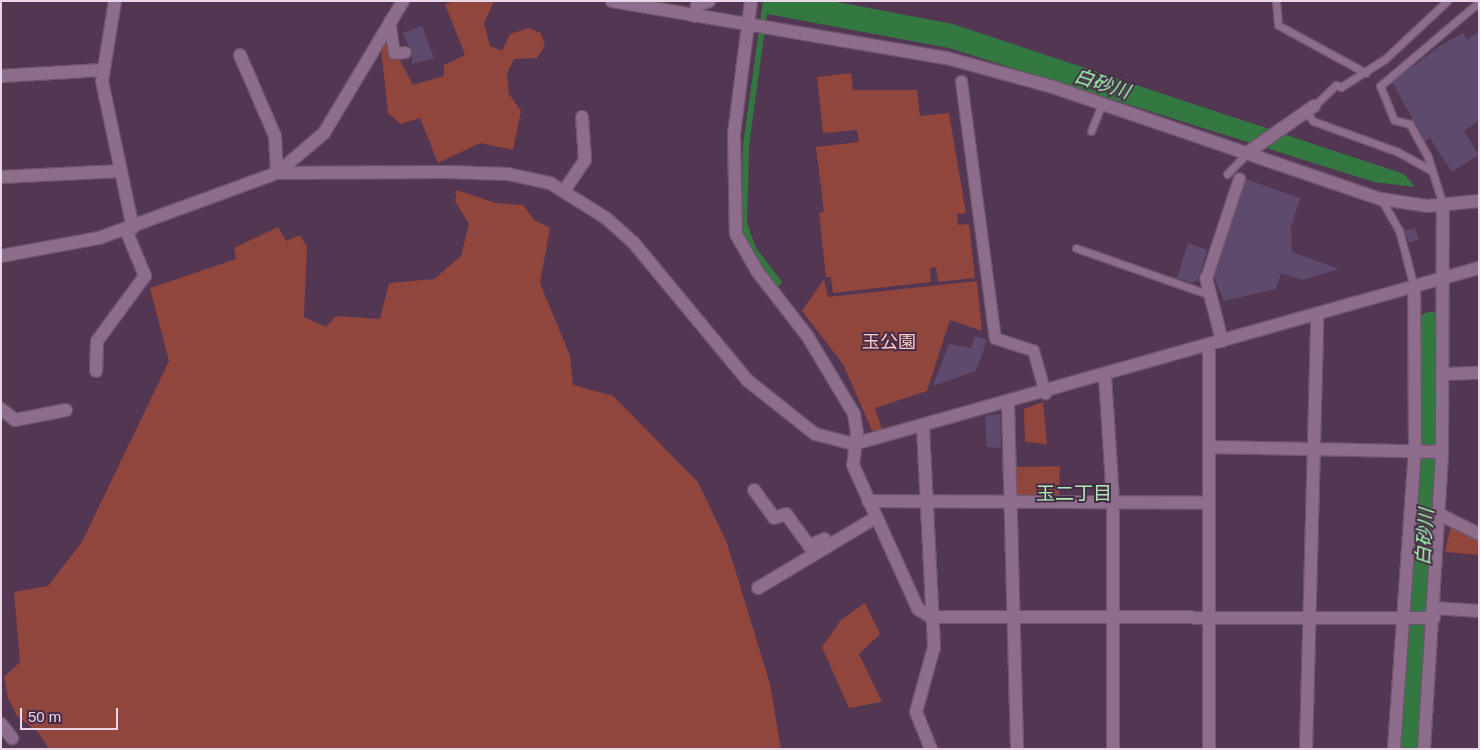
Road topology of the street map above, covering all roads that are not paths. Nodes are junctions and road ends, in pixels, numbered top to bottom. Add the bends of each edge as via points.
1 (115, 1) edge
2 (403, 1) edge
3 (612, 1) edge
4 (709, 1) edge
5 (751, 1) edge
6 (1276, 1) edge
7 (1447, 1) edge
8 (1479, 2) edge
9 (695, 16) junction
10 (389, 21) junction
11 (758, 26) junction
12 (405, 52) dead end
13 (240, 55) dead end
14 (101, 70) junction
15 (1366, 73) junction
16 (1, 76) edge
17 (961, 81) dead end
18 (1102, 104) junction
19 (1309, 108) junction
20 (582, 117) dead end
21 (1091, 131) dead end
22 (1251, 150) junction
23 (1431, 170) junction
24 (121, 171) junction
25 (277, 173) junction
26 (1227, 174) dead end
27 (1, 177) edge
28 (1238, 178) dead end
29 (564, 191) junction
30 (1381, 199) junction
31 (1479, 201) edge
32 (1443, 206) junction
33 (130, 229) junction
34 (1076, 248) dead end
35 (1, 256) edge
36 (1479, 268) edge
37 (1206, 278) joint
38 (1444, 278) junction
39 (1414, 287) junction
40 (1210, 295) junction
41 (1317, 316) junction
42 (1222, 341) junction
43 (1209, 345) junction
44 (96, 371) dead end
45 (1479, 373) edge
46 (1444, 374) junction
47 (1105, 376) junction
48 (1045, 393) junction
49 (1008, 404) junction
50 (1, 409) edge
51 (66, 410) dead end
52 (923, 428) junction
53 (854, 444) junction
54 (1209, 448) junction
55 (1312, 448) junction
56 (1418, 452) junction
57 (1438, 452) junction
58 (754, 490) dead end
59 (1113, 501) junction
60 (868, 502) junction
61 (926, 502) junction
62 (1011, 502) junction
63 (1208, 503) junction
64 (1439, 514) junction
65 (875, 518) junction
66 (1479, 534) edge
67 (830, 543) junction
68 (758, 588) dead end
69 (1479, 611) edge
70 (1431, 614) junction
71 (931, 617) junction
72 (1016, 617) junction
73 (1407, 617) junction
74 (1115, 618) junction
75 (1208, 618) junction
76 (1309, 619) junction
77 (1, 724) edge
78 (12, 738) dead end
79 (931, 749) edge
80 (1017, 749) edge
81 (1113, 749) edge
82 (1209, 749) edge
83 (1306, 749) edge
84 (1394, 749) edge
85 (1424, 749) edge

1 - 14 street
2 - 10 street
3 - 9 street
4 - 9 street via 697,4
5 - 11 street
6 - 15 lane via 1278,25
7 - 15 lane
8 - 23 lane via 1380,86 1394,120 1410,124
9 - 11 street
10 - 12 street via 394,53
10 - 25 street via 368,64 324,133
11 - 18 street via 947,58
11 - 53 street via 734,134 736,234 757,272 808,337 854,414
13 - 25 street via 275,136
14 - 16 street
14 - 24 street
15 - 19 lane via 1341,87 1336,85
17 - 48 street via 995,338 1033,350
18 - 21 lane
18 - 22 street
19 - 22 street via 1272,131
19 - 23 lane via 1313,120 1398,152
20 - 29 street via 585,160
22 - 26 lane
22 - 30 street
23 - 32 lane
24 - 27 street
24 - 33 street
25 - 29 street via 508,174
25 - 33 street
28 - 37 street
29 - 53 street via 606,218 633,242 747,380 815,434
30 - 32 street
30 - 39 lane via 1399,230
31 - 32 street
32 - 38 street
33 - 35 street
33 - 44 street via 145,276 97,341
34 - 40 lane
36 - 38 street
37 - 40 street
38 - 39 street
38 - 46 street
39 - 41 street
39 - 56 street
40 - 42 street
41 - 42 street
41 - 55 street
42 - 43 street
43 - 47 street
43 - 54 street
45 - 46 street
46 - 57 street
47 - 48 street
47 - 59 street
48 - 49 street
49 - 52 street
49 - 62 street
50 - 51 street via 15,420
52 - 53 street
52 - 61 street
53 - 60 street via 853,465
54 - 55 street
54 - 63 street
55 - 56 street
55 - 76 street
56 - 57 street
56 - 73 street
57 - 64 street
58 - 67 street via 774,518 786,514 809,546 827,538
59 - 62 street
59 - 63 street
59 - 74 street
60 - 61 street
60 - 65 street
61 - 62 street
61 - 71 street
62 - 72 street
63 - 75 street
64 - 66 street
64 - 70 street
65 - 67 street
65 - 71 street via 918,609
67 - 68 street
69 - 70 street
70 - 73 street
70 - 85 street
71 - 72 street
71 - 79 street via 934,648 916,712
72 - 74 street
72 - 80 street
73 - 76 street
73 - 84 street
74 - 75 street
74 - 81 street
75 - 76 street
75 - 82 street
76 - 83 street
77 - 78 street

